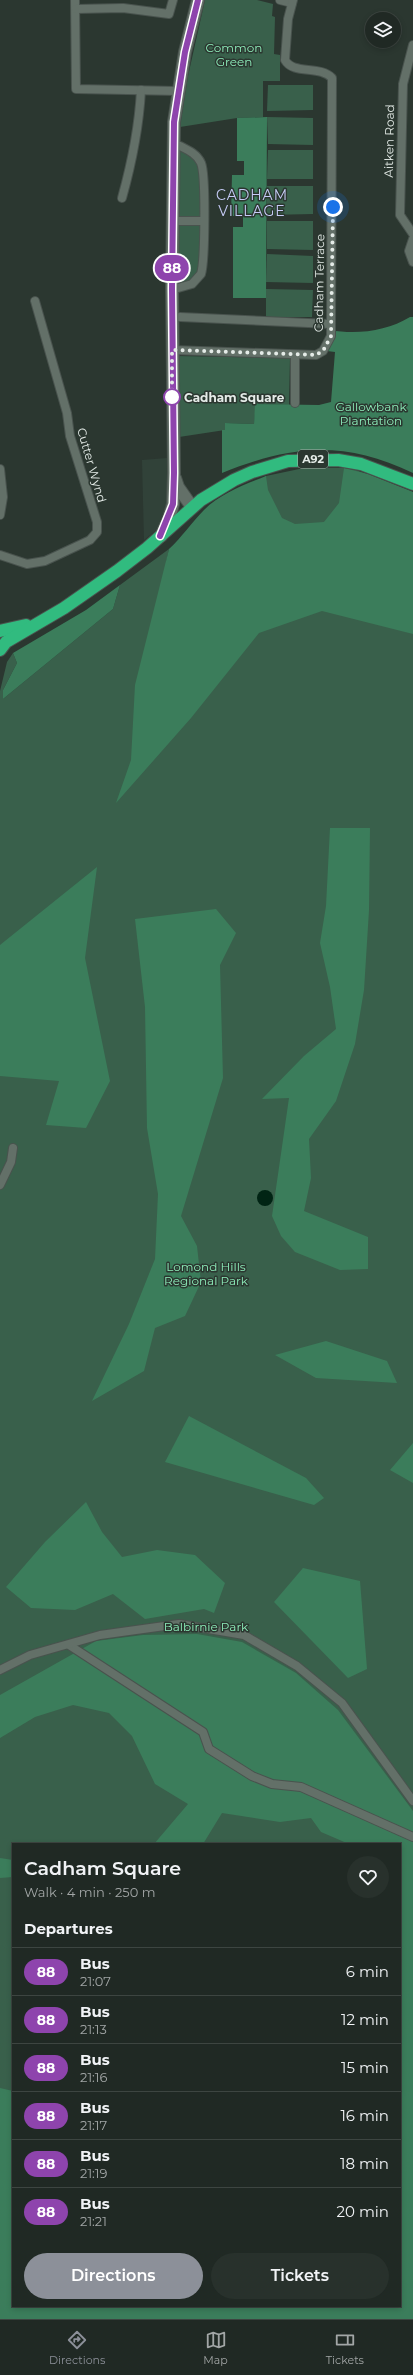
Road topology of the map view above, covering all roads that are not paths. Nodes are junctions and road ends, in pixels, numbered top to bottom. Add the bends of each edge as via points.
1 (76, 0) edge
2 (173, 0) edge
3 (198, 0) edge
4 (280, 0) edge
5 (292, 2) edge
6 (76, 9) junction
7 (413, 45) edge
8 (141, 90) junction
9 (178, 91) junction
10 (180, 146) dead end
11 (122, 198) dead end
12 (172, 221) junction
13 (203, 221) junction
14 (413, 234) edge
15 (413, 239) edge
16 (413, 262) edge
17 (178, 288) dead end
18 (35, 301) dead end
19 (180, 317) dead end
20 (330, 324) junction
21 (172, 350) junction
22 (295, 355) junction
23 (295, 403) dead end
24 (0, 469) edge
25 (174, 473) junction
26 (413, 484) edge
27 (192, 508) junction
28 (0, 515) edge
29 (160, 536) junction
30 (0, 555) edge
31 (43, 620) junction
32 (0, 631) edge
33 (0, 650) edge
34 (13, 1148) dead end
35 (0, 1186) edge
36 (69, 1645) junction
37 (0, 1670) edge
38 (413, 1801) edge
39 (413, 1837) edge

1 - 6 street
2 - 6 street via 169,14 142,9
3 - 9 street
4 - 5 street
5 - 20 street, Cadham Terrace via 286,35 285,60 290,66 324,73 332,78
6 - 8 street via 76,89
7 - 14 street, Aitken Road via 403,84 400,215
8 - 9 street
8 - 11 street via 134,153
9 - 12 street via 173,135
10 - 13 street via 194,155 202,165
12 - 13 street
12 - 21 street
13 - 17 street via 201,274 192,284
15 - 16 street via 410,251
18 - 30 street, Cutter Wynd via 97,532 90,540 40,563 22,564
19 - 20 street
20 - 22 street, Cadham Terrace via 329,343 323,351 316,355
21 - 22 street
21 - 25 street
22 - 23 street
24 - 28 street via 3,497
25 - 27 street via 178,487
25 - 29 street via 173,504
26 - 27 highway, A92 via 361,464 310,459 277,464 240,478 215,490
27 - 29 highway, A92
29 - 31 highway, A92 via 117,571
31 - 32 highway, A92
31 - 33 highway, A92 via 6,642
34 - 35 street via 11,1162
36 - 37 street via 30,1655
36 - 38 street via 100,1635 179,1624 244,1635 298,1666 342,1702
36 - 39 street via 203,1732 209,1749 252,1776 272,1784 301,1787

